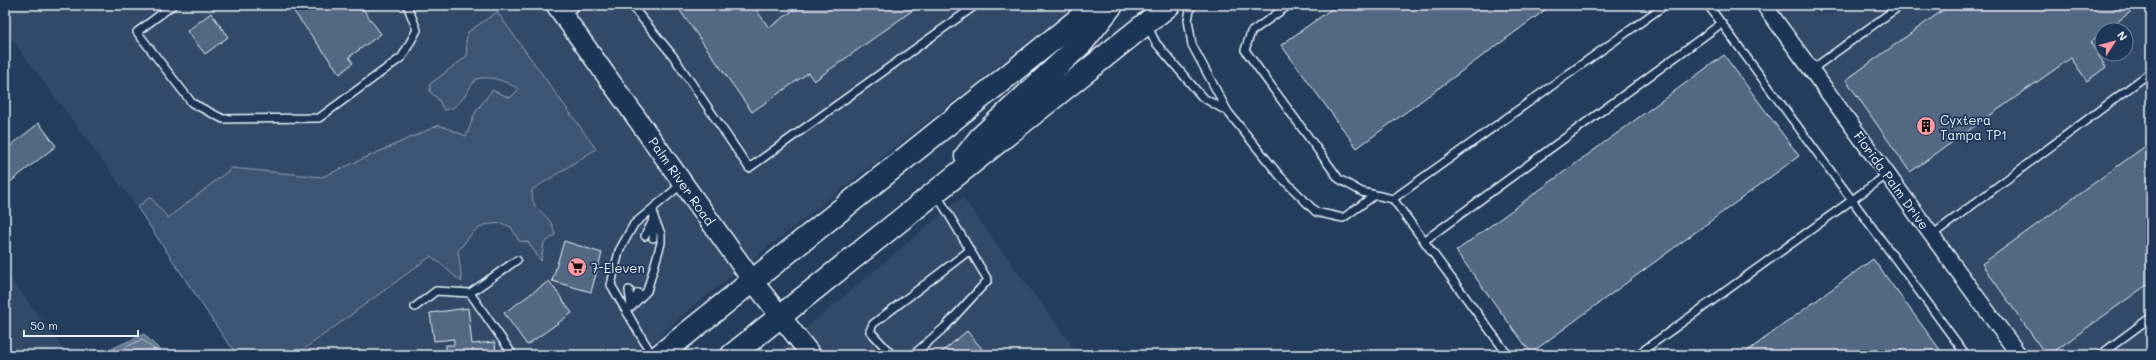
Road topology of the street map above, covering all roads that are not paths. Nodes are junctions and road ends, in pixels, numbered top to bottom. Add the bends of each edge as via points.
1 (173, 5) edge
2 (407, 5) edge
3 (631, 5) edge
4 (976, 5) edge
5 (1096, 5) edge
6 (1112, 5) edge
7 (1169, 5) edge
8 (1191, 5) edge
9 (1289, 5) edge
10 (1665, 5) edge
11 (1708, 5) edge
12 (1764, 5) edge
13 (1901, 5) edge
14 (566, 8) edge
15 (1147, 14) edge
16 (1722, 23) junction
17 (1812, 70) junction
18 (2151, 72) edge
19 (1228, 112) junction
20 (1888, 174) junction
21 (683, 183) junction
22 (936, 193) junction
23 (1375, 195) junction
24 (1393, 199) junction
25 (1852, 200) junction
26 (652, 209) junction
27 (654, 218) junction
28 (1932, 235) junction
29 (645, 236) dead end
30 (653, 238) dead end
31 (1424, 241) junction
32 (970, 250) junction
33 (517, 260) dead end
34 (752, 280) junction
35 (629, 290) dead end
36 (470, 293) junction
37 (638, 293) dead end
38 (415, 307) dead end
39 (631, 307) junction
40 (627, 315) junction
41 (780, 316) junction
42 (2151, 317) edge
43 (2014, 353) edge
44 (513, 355) edge
45 (652, 355) edge
46 (660, 355) edge
47 (732, 355) edge
48 (811, 355) edge
49 (892, 355) edge
50 (914, 355) edge
51 (1508, 355) edge
52 (1637, 355) edge
53 (1966, 355) edge
54 (2100, 355) edge

1 - 2 lane via 138,32 192,103 223,119 319,118 402,57 417,30
3 - 4 lane via 673,56 749,168
5 - 34 main road
6 - 22 main road via 1082,43 980,138
7 - 15 main road
8 - 19 lane via 1188,20 1192,45
9 - 23 lane via 1251,32 1245,50 1340,179 1362,192
10 - 24 lane
11 - 16 lane
12 - 17 street, Florida Palm Drive
13 - 17 lane
14 - 21 street, Palm River Road
15 - 19 lane via 1156,43 1202,97
15 - 22 main road
16 - 25 lane
16 - 31 lane
17 - 20 street, Florida Palm Drive
18 - 28 lane
19 - 23 lane via 1279,176 1316,212 1343,218
20 - 25 lane
20 - 28 street, Florida Palm Drive
21 - 26 lane
21 - 34 street, Palm River Road
22 - 32 lane
22 - 41 main road
23 - 24 lane
24 - 31 lane
25 - 52 lane
25 - 53 lane
26 - 27 lane
26 - 40 lane via 634,224 619,251 611,285
27 - 29 lane
27 - 30 lane
27 - 39 lane via 661,234 661,243 647,291
28 - 43 street, Florida Palm Drive
31 - 51 lane
32 - 49 lane via 873,324 870,331 873,336
32 - 50 lane via 988,280 945,327
33 - 36 lane
34 - 41 street, Palm River Road
34 - 46 main road
35 - 39 lane
36 - 38 lane via 436,291
36 - 44 lane
37 - 39 lane
39 - 40 lane
40 - 45 lane
41 - 47 main road
41 - 48 street, Palm River Road
42 - 54 lane

